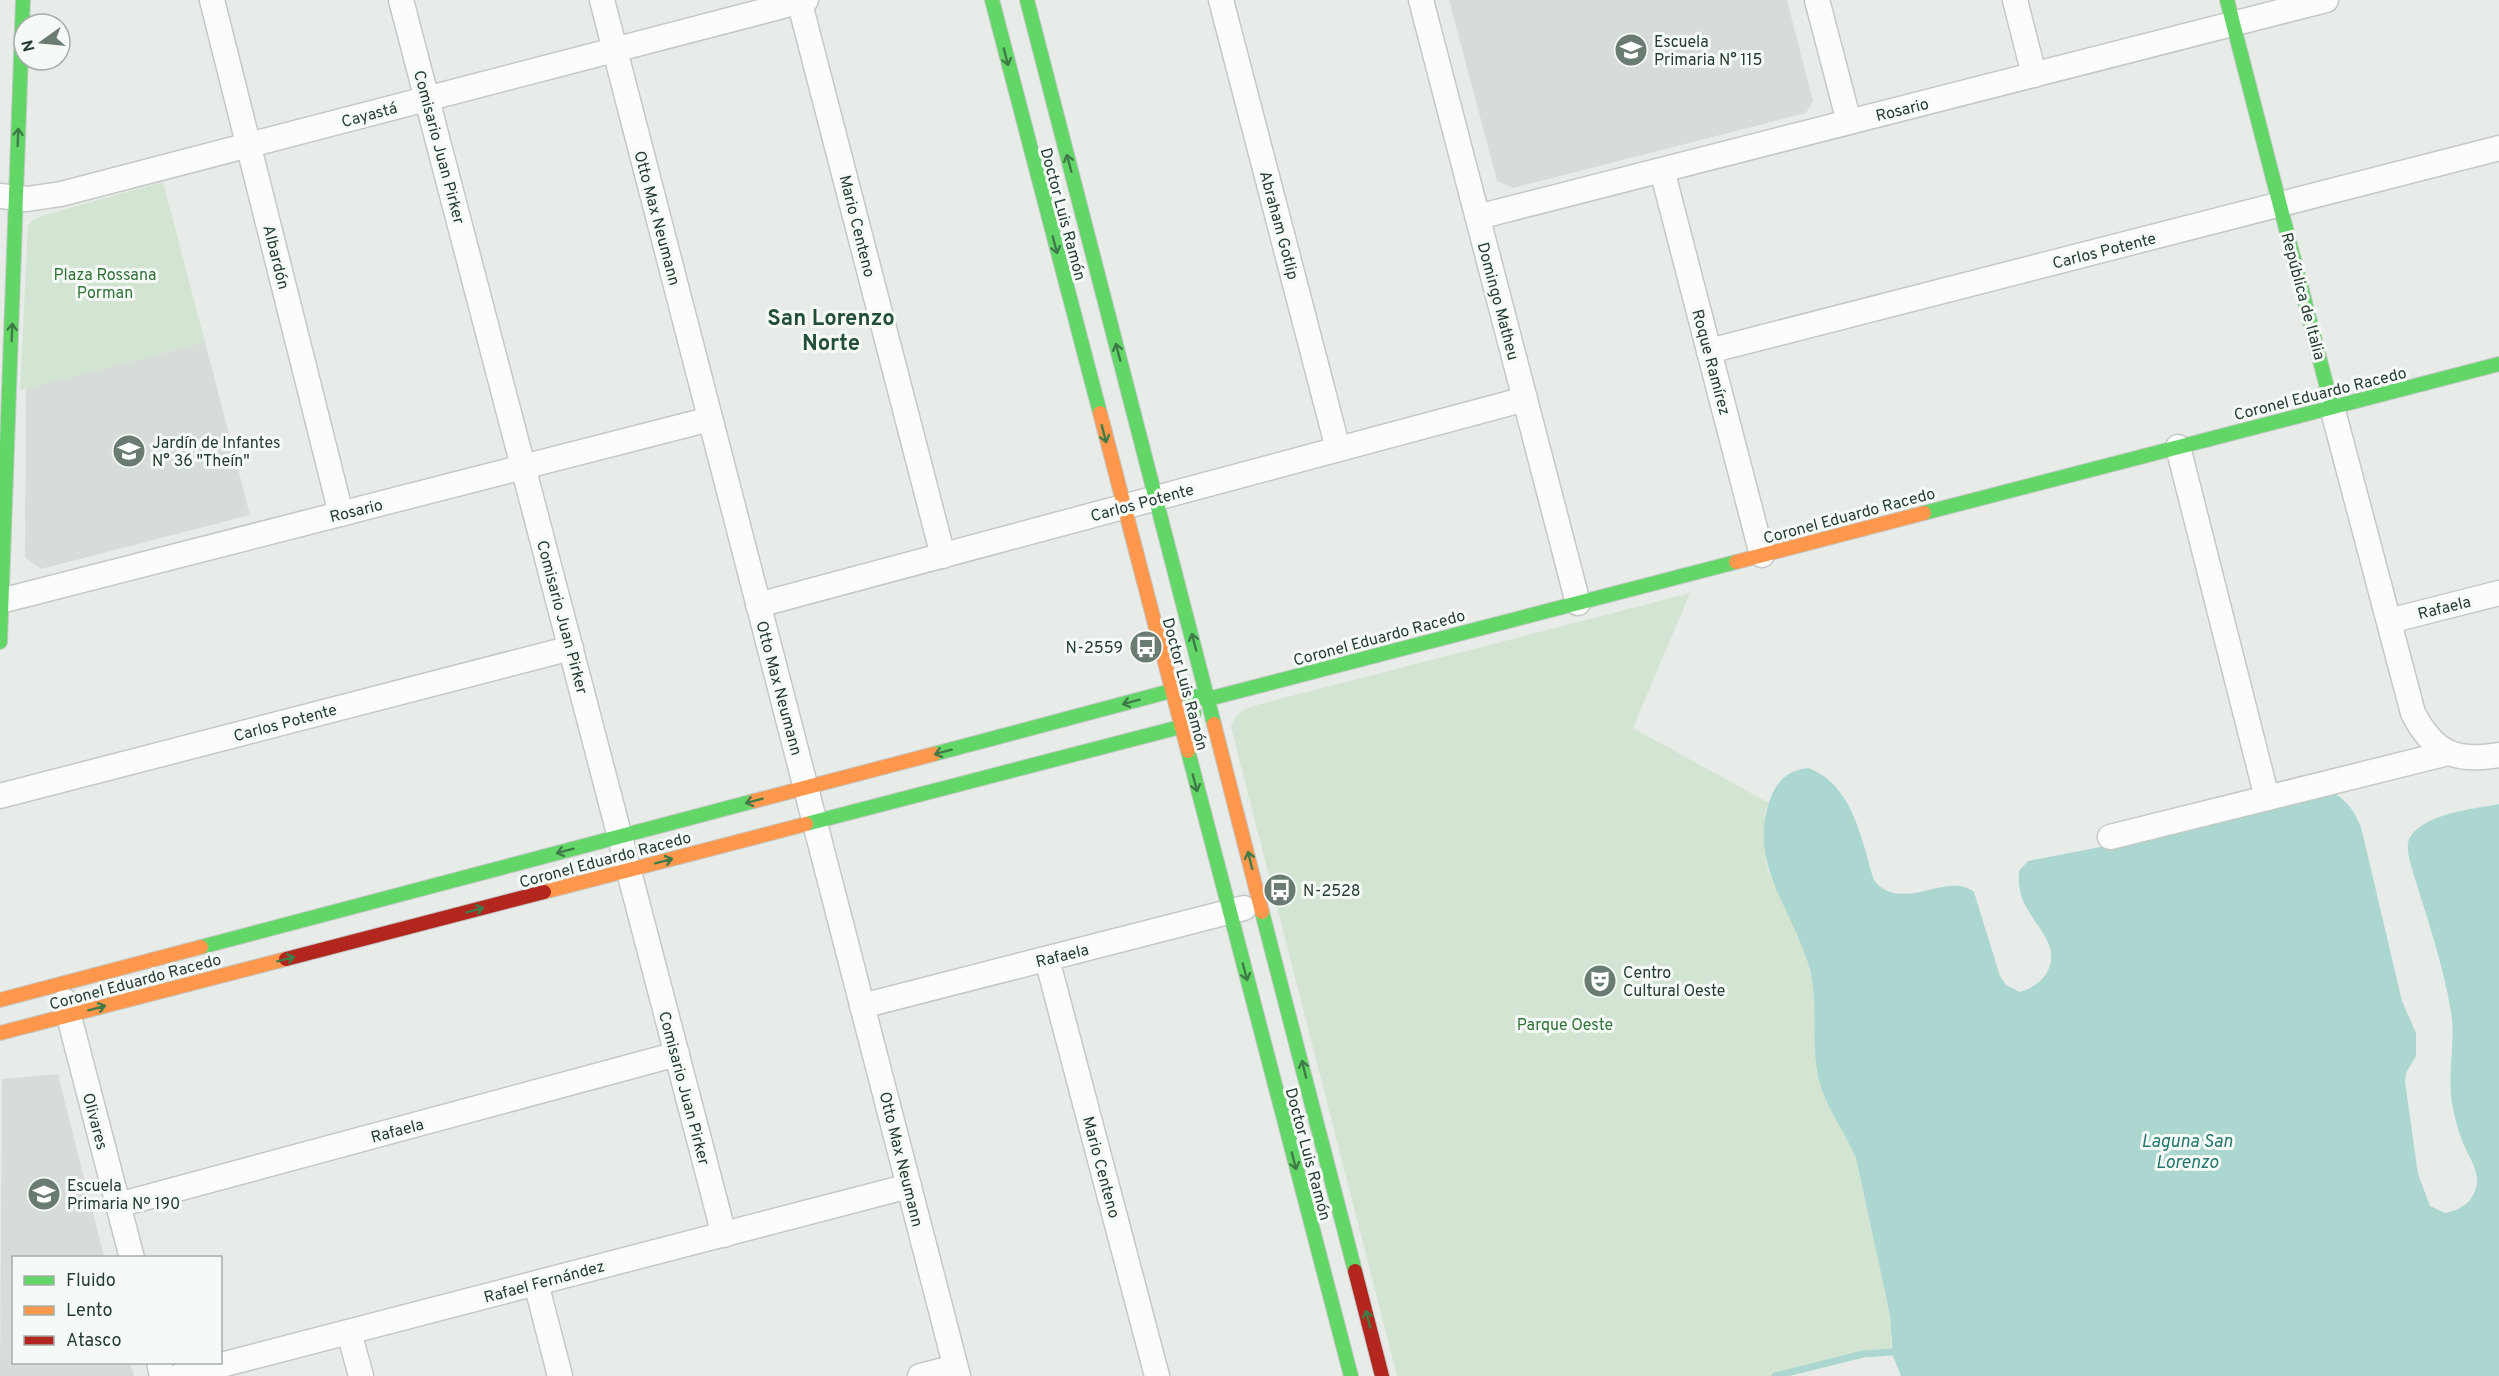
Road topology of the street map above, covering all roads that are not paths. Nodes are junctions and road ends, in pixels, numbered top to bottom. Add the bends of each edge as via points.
1 (23, 0) edge
2 (212, 0) edge
3 (401, 0) edge
4 (602, 0) edge
5 (992, 0) edge
6 (1027, 0) edge
7 (1221, 0) edge
8 (1421, 0) edge
9 (1817, 0) edge
10 (2015, 0) edge
11 (2227, 0) edge
12 (2326, 0) edge
13 (802, 1) edge
14 (2233, 24) junction
15 (615, 50) junction
16 (2034, 75) junction
17 (427, 99) junction
18 (1849, 122) junction
19 (248, 145) junction
20 (2499, 148) edge
21 (1662, 170) junction
22 (8, 198) edge
23 (2280, 205) junction
24 (1478, 217) junction
25 (1709, 351) junction
26 (2499, 364) edge
27 (1525, 399) junction
28 (2332, 407) junction
29 (710, 419) junction
30 (2178, 447) junction
31 (1338, 449) junction
32 (523, 467) junction
33 (1156, 498) junction
34 (1123, 507) junction
35 (341, 513) junction
36 (1762, 555) junction
37 (943, 556) junction
38 (2499, 593) edge
39 (2, 600) junction
40 (1578, 603) junction
41 (758, 605) junction
42 (2389, 621) junction
43 (0, 642) edge
44 (571, 648) junction
45 (1171, 691) junction
46 (1208, 699) junction
47 (1180, 727) junction
48 (2448, 753) junction
49 (2499, 755) edge
50 (806, 788) junction
51 (0, 796) edge
52 (2267, 798) junction
53 (814, 822) junction
54 (620, 837) junction
55 (2110, 837) dead end
56 (628, 870) junction
57 (1261, 903) junction
58 (1229, 912) junction
59 (1047, 958) junction
60 (60, 985) junction
61 (0, 1000) edge
62 (862, 1006) junction
63 (69, 1015) junction
64 (0, 1033) edge
65 (677, 1054) junction
66 (909, 1186) junction
67 (118, 1205) junction
68 (724, 1235) junction
69 (132, 1256) edge
70 (536, 1283) junction
71 (349, 1332) junction
72 (957, 1371) edge
73 (179, 1376) edge
74 (361, 1376) edge
75 (560, 1376) edge
76 (920, 1376) edge
77 (1156, 1376) edge
78 (1351, 1376) edge
79 (1383, 1376) edge

22 -> 1 street
2 - 19 street, Albardón
3 - 17 street, Comisario Juan Pirker
4 - 15 street, Otto Max Neumann
5 -> 34 street, Doctor Luis Ramón
33 -> 6 street, Doctor Luis Ramón
7 - 31 street, Abraham Gotlip
8 - 24 street, Domingo Matheu
9 - 18 street
10 - 16 street
11 - 14 street, República de Italia
12 - 14 street, Rosario
13 - 15 street, Cayastá
13 - 37 street, Mario Centeno
14 - 16 street, Rosario
14 - 23 street, República de Italia
15 - 17 street, Cayastá
15 - 29 street, Otto Max Neumann
16 - 18 street, Rosario
17 - 19 street, Cayastá
17 - 32 street, Comisario Juan Pirker
18 - 21 street, Rosario
19 - 22 street, Cayastá via 50,197
19 - 35 street, Albardón
20 - 23 street, Carlos Potente
21 - 24 street, Rosario
21 - 25 street, Roque Ramírez
39 -> 22 street
23 - 25 street, Carlos Potente
23 - 28 street, República de Italia
24 - 27 street, Domingo Matheu
25 - 36 street, Roque Ramírez
26 - 28 street, Coronel Eduardo Racedo
27 - 31 street, Carlos Potente
27 - 40 street, Domingo Matheu
28 - 30 street, Coronel Eduardo Racedo
28 - 42 street, República de Italia
29 - 32 street, Rosario
29 - 41 street, Otto Max Neumann
30 - 36 street, Coronel Eduardo Racedo
30 - 52 street
31 - 33 street, Carlos Potente
32 - 35 street, Rosario
32 - 44 street, Comisario Juan Pirker
33 - 34 street, Carlos Potente
46 -> 33 street, Doctor Luis Ramón
34 - 37 street, Carlos Potente
34 - 45 street, Doctor Luis Ramón
35 - 39 street, Rosario
36 - 40 street, Coronel Eduardo Racedo
37 - 41 street, Carlos Potente
38 - 42 street, Rafaela
39 - 43 street
40 - 46 street, Coronel Eduardo Racedo
41 - 50 street, Otto Max Neumann
42 - 48 street, República de Italia via 2413,713 2434,745
44 - 51 street, Carlos Potente
44 - 54 street, Comisario Juan Pirker
45 - 46 street, Coronel Eduardo Racedo
45 - 47 street, Doctor Luis Ramón
45 -> 50 street, Coronel Eduardo Racedo
46 - 47 street
57 -> 46 street, Doctor Luis Ramón
47 - 53 street, Coronel Eduardo Racedo
47 -> 58 street, Doctor Luis Ramón
48 - 49 street via 2465,758
48 - 52 street
50 - 53 street, Otto Max Neumann
50 -> 54 street, Coronel Eduardo Racedo
52 - 55 street
56 -> 53 street, Coronel Eduardo Racedo
53 - 62 street, Otto Max Neumann
54 - 56 street, Comisario Juan Pirker
54 -> 60 street, Coronel Eduardo Racedo
63 -> 56 street, Coronel Eduardo Racedo
56 - 65 street, Comisario Juan Pirker
57 - 58 street, Rafaela
79 -> 57 street, Doctor Luis Ramón
58 - 59 street, Rafaela
58 -> 78 street, Doctor Luis Ramón
59 - 62 street, Rafaela
59 - 77 street, Mario Centeno
60 - 61 street, Coronel Eduardo Racedo
60 - 63 street, Olivares
62 - 66 street, Otto Max Neumann
63 - 64 street, Coronel Eduardo Racedo
63 - 67 street, Olivares
65 - 67 street, Rafaela
65 - 68 street, Comisario Juan Pirker
66 - 68 street, Rafael Fernández
66 - 72 street, Otto Max Neumann
67 - 69 street, Olivares
68 - 70 street, Rafael Fernández
70 - 71 street, Rafael Fernández
70 - 75 street
71 - 73 street, Rafael Fernández
71 - 74 street
72 - 76 street

